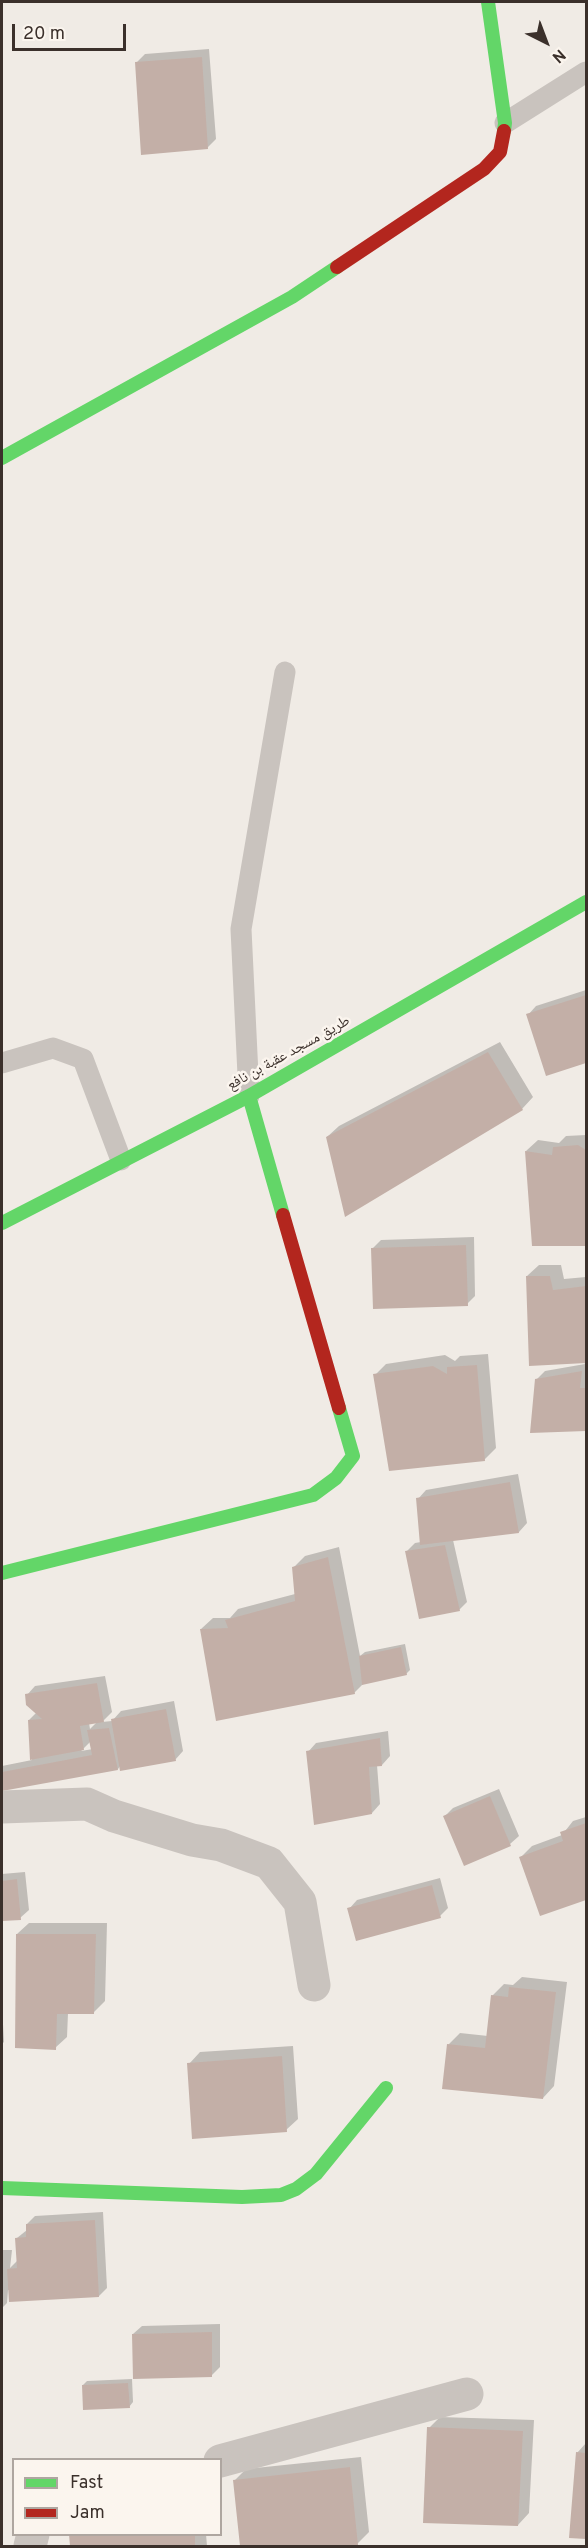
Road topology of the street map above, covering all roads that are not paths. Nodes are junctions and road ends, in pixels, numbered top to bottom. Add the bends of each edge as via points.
1 (488, 2) edge
2 (586, 72) edge
3 (505, 123) junction
4 (2, 458) edge
5 (285, 672) dead end
6 (586, 902) edge
7 (2, 1063) edge
8 (249, 1096) junction
9 (121, 1160) junction
10 (2, 1223) edge
11 (2, 1574) edge
12 (2, 1807) edge
13 (314, 1985) dead end
14 (386, 2088) dead end
15 (2, 2188) edge
16 (467, 2394) dead end
17 (222, 2460) edge

1 - 3 street
2 - 3 lane
3 - 4 street via 500,152 484,169 292,297
5 - 8 lane via 241,928
6 - 8 street, طريق مسجد عقبة بن نافع
7 - 9 lane via 53,1048 83,1059
8 - 9 street, طريق مسجد عقبة بن نافع
8 - 11 street via 353,1456 336,1478 313,1495
9 - 10 street, طريق مسجد عقبة بن نافع
12 - 13 street via 87,1804 114,1816 221,1845 269,1863 300,1902
14 - 15 street via 316,2174 281,2195 242,2198
16 - 17 street

